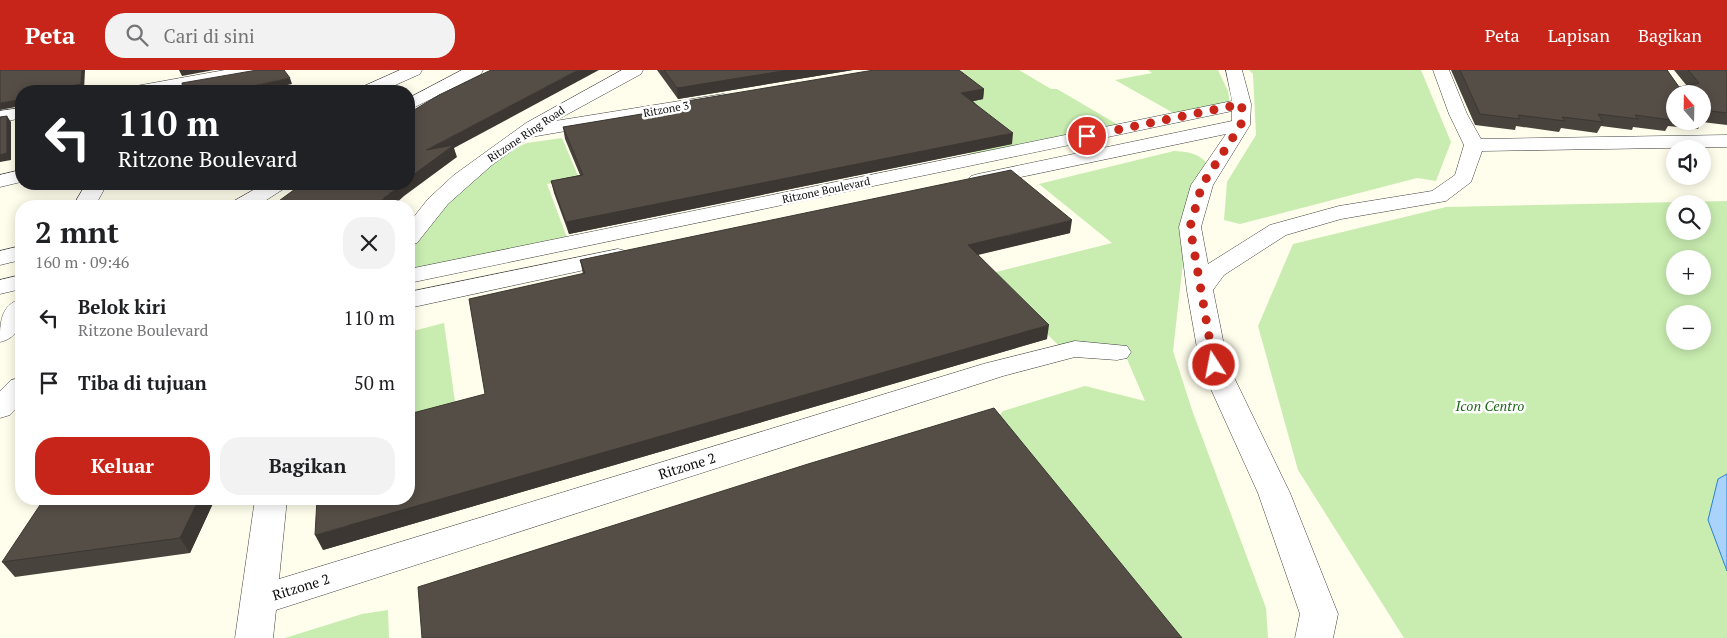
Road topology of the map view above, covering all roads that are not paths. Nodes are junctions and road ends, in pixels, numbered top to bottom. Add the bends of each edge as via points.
1 (253, 70) edge
2 (414, 70) edge
3 (475, 70) edge
4 (635, 70) edge
5 (1234, 70) edge
6 (1441, 70) edge
7 (144, 85) edge
8 (381, 85) edge
9 (739, 96) edge
10 (415, 102) edge
11 (15, 114) edge
12 (1242, 115) junction
13 (0, 117) edge
14 (1711, 129) edge
15 (525, 132) junction
16 (1723, 141) edge
17 (1474, 145) junction
18 (15, 177) edge
19 (0, 181) edge
20 (960, 184) edge
21 (268, 190) edge
22 (252, 200) edge
23 (415, 230) edge
24 (641, 251) edge
25 (15, 254) edge
26 (0, 258) edge
27 (415, 275) edge
28 (15, 283) edge
29 (0, 287) edge
30 (1200, 291) junction
31 (415, 299) edge
32 (15, 315) edge
33 (0, 334) edge
34 (1117, 352) dead end
35 (15, 393) edge
36 (0, 408) edge
37 (270, 505) edge
38 (260, 600) junction
39 (254, 638) edge
40 (1314, 638) edge

1 - 7 street
2 - 8 street
3 - 10 street
4 - 15 street, Ritzone Ring Road via 592,91
5 - 12 street
6 - 17 street
9 - 15 street, Ritzone 3
11 - 13 street
12 - 20 street
12 - 27 street, Ritzone Boulevard
12 - 30 street via 1202,185 1190,227
14 - 16 street
15 - 23 street, Ritzone Ring Road via 439,200
16 - 17 street
17 - 30 street via 1464,178 1438,196 1340,213 1278,230 1215,270
18 - 19 street
21 - 22 street
24 - 31 street
25 - 26 street
28 - 29 street
30 - 40 street via 1214,365 1274,493 1319,614
32 - 33 street
34 - 38 street, Ritzone 2 via 1075,350 993,370
35 - 36 street
37 - 38 street
38 - 39 street

